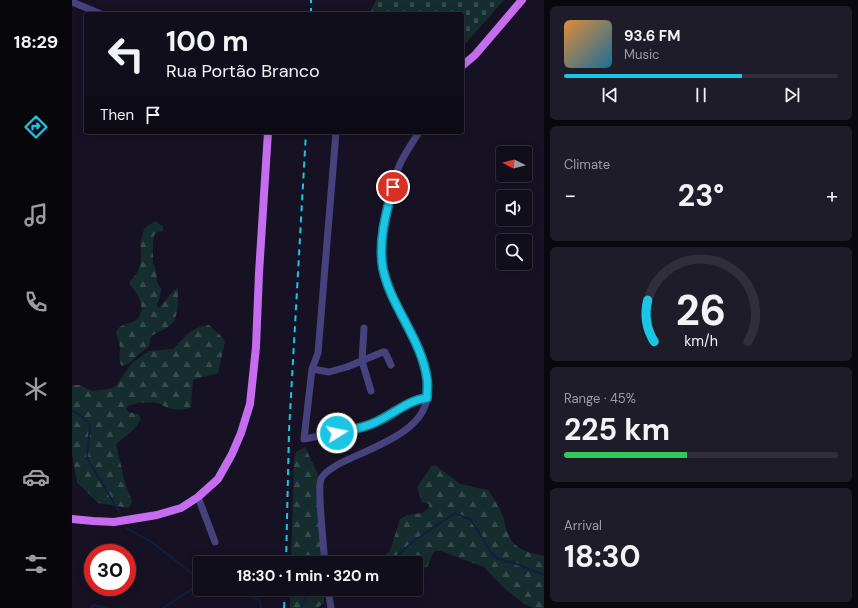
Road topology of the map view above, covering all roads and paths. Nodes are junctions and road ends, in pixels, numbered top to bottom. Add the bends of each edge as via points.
1 (522, 0) edge
2 (72, 2) edge
3 (96, 12) edge
4 (464, 64) edge
5 (268, 134) edge
6 (336, 134) edge
7 (418, 134) edge
8 (364, 328) dead end
9 (362, 361) junction
10 (391, 365) dead end
11 (312, 369) junction
12 (371, 391) dead end
13 (427, 398) junction
14 (198, 497) junction
15 (72, 518) edge
16 (215, 542) dead end
17 (324, 556) edge
18 (329, 596) edge
19 (332, 608) edge

1 - 4 main road
2 - 3 street
5 - 14 main road via 256,347 250,404 232,454 218,479
6 - 11 street via 318,353
7 - 13 street via 396,175 385,218 381,250 389,288 420,355 427,378
8 - 9 street
9 - 10 street via 385,352
9 - 11 street via 329,372
9 - 12 street
11 - 13 street via 304,439 374,423 391,415 410,401
13 - 17 street via 425,407 416,421 403,432 338,464 322,477 320,484
14 - 15 main road via 181,508 157,515 114,522
14 - 16 street
18 - 19 street

